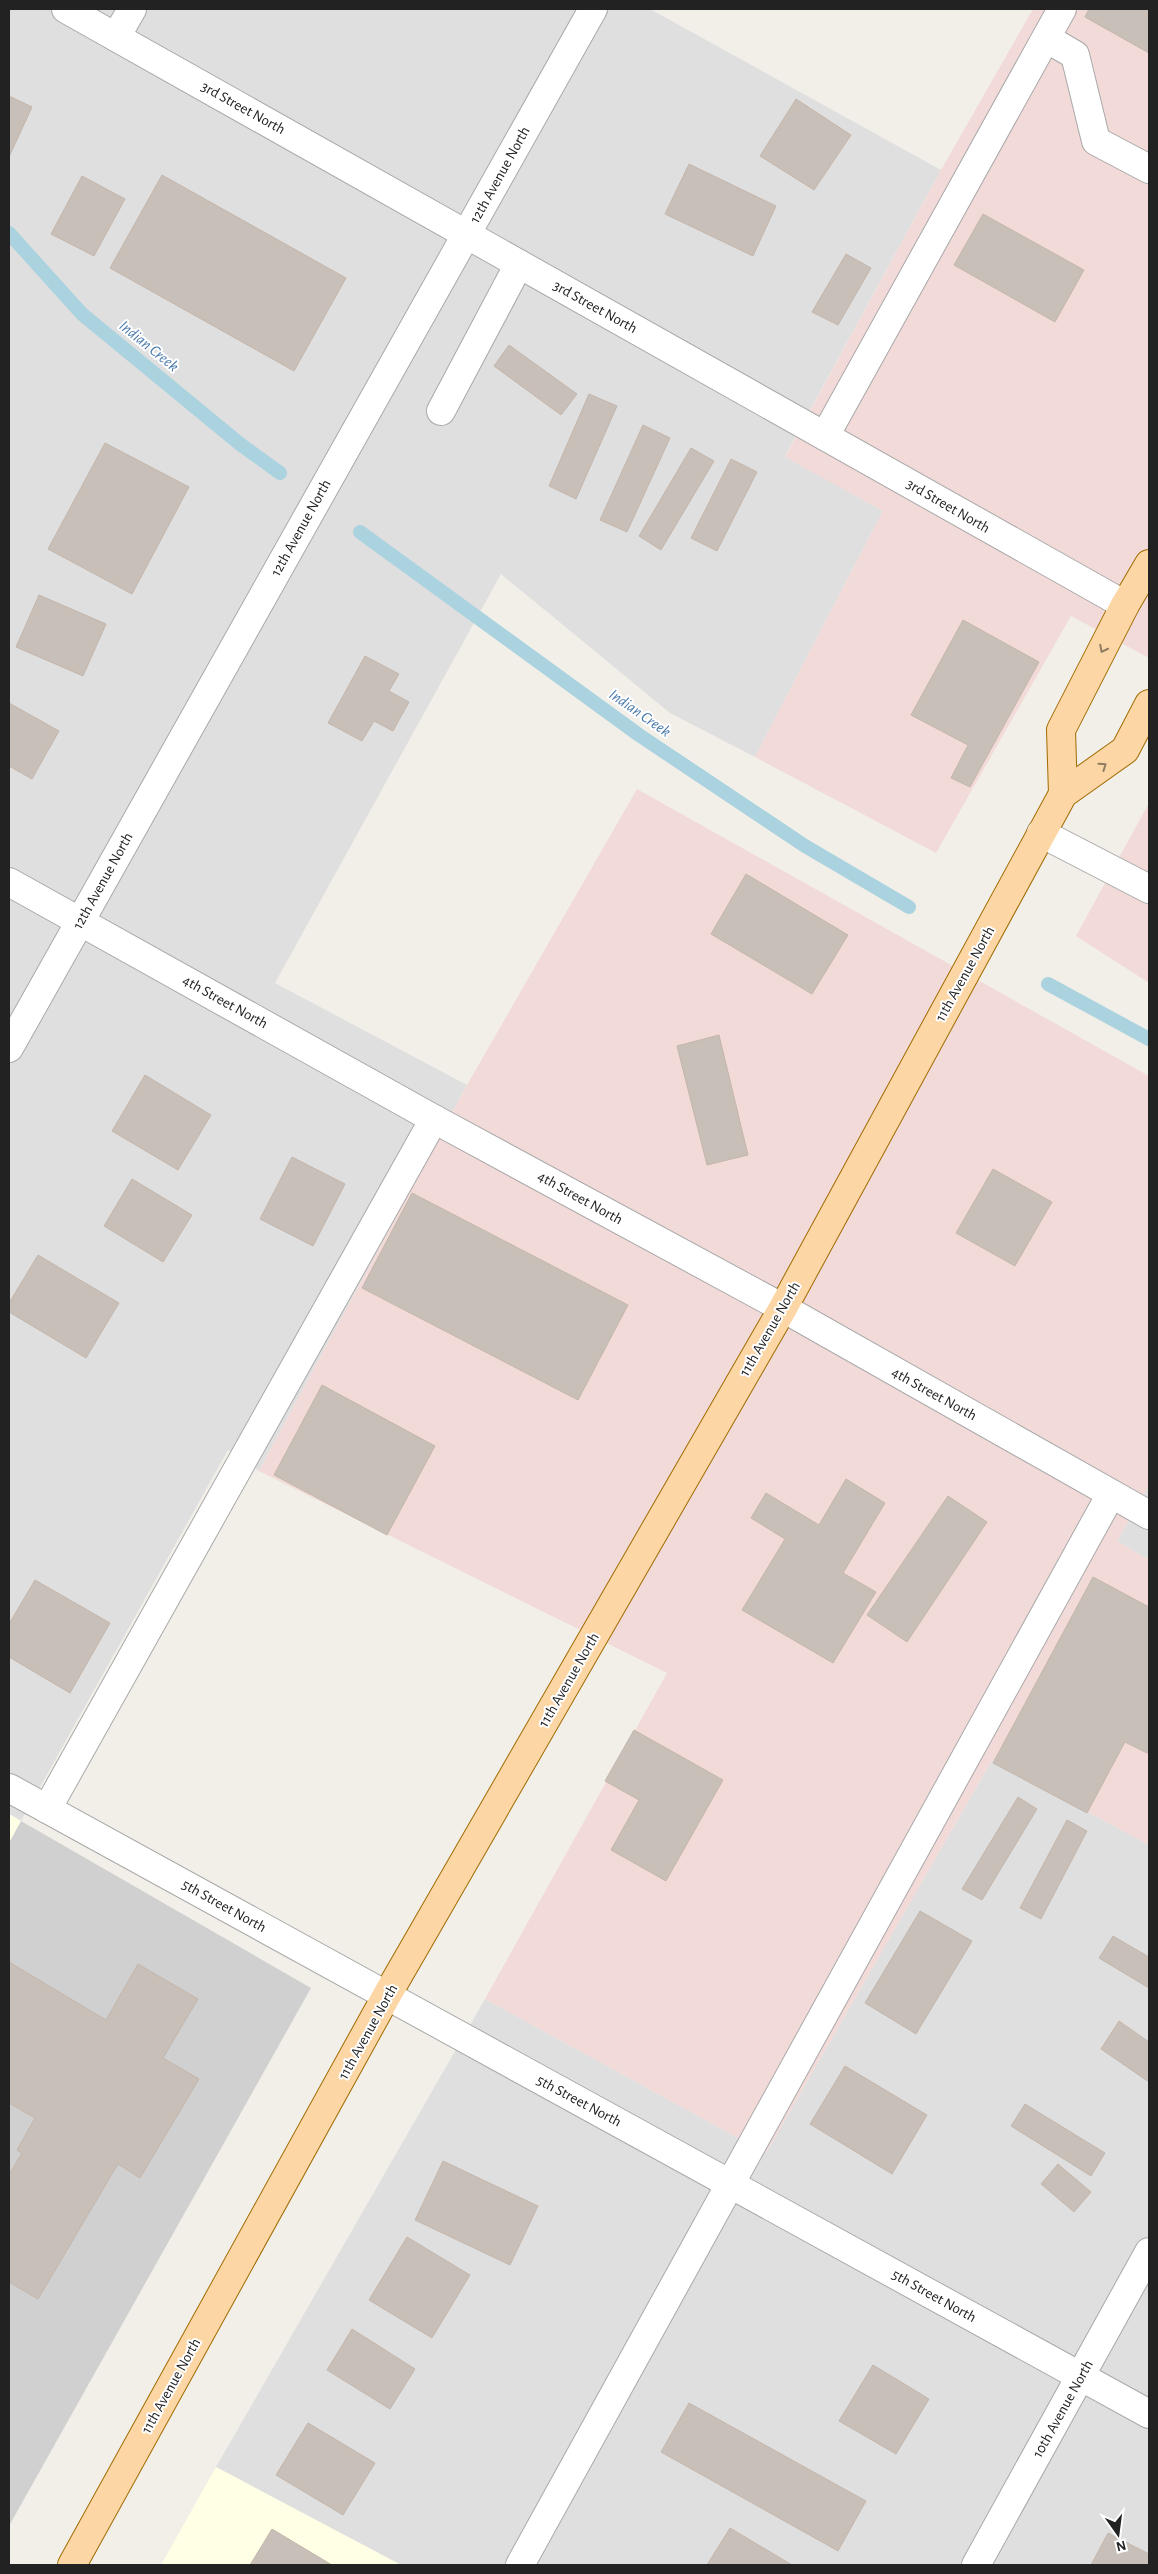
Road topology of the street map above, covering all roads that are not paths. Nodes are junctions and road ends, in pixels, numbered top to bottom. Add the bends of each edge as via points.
1 (66, 9) edge
2 (132, 9) edge
3 (593, 9) edge
4 (1062, 9) edge
5 (116, 37) junction
6 (1046, 38) junction
7 (1149, 168) edge
8 (467, 234) junction
9 (518, 264) junction
10 (441, 411) dead end
11 (826, 436) junction
12 (1149, 564) edge
13 (1125, 605) junction
14 (1149, 704) edge
15 (1063, 794) junction
16 (1041, 833) junction
17 (9, 882) edge
18 (1149, 889) edge
19 (80, 922) junction
20 (9, 1048) edge
21 (434, 1119) junction
22 (783, 1308) junction
23 (1111, 1494) junction
24 (1149, 1515) edge
25 (9, 1788) edge
26 (47, 1809) junction
27 (388, 1996) junction
28 (732, 2183) junction
29 (1149, 2252) edge
30 (1081, 2377) junction
31 (1149, 2414) edge
32 (72, 2565) edge
33 (520, 2565) edge
34 (976, 2565) edge

1 - 5 street, 3rd Street North
2 - 5 street
3 - 8 street, 12th Avenue North
4 - 6 street
5 - 8 street, 3rd Street North
6 - 7 street via 1075,55 1096,141
6 - 11 street
8 - 9 street, 3rd Street North
8 - 19 street, 12th Avenue North
9 - 10 street
9 - 11 street, 3rd Street North
11 - 13 street, 3rd Street North
12 - 13 main road
13 -> 15 main road via 1061,730
15 -> 14 main road, 11th Avenue North via 1125,750
15 - 16 main road, 11th Avenue North
16 - 18 street
16 - 22 main road, 11th Avenue North
17 - 19 street, 4th Street North
19 - 20 street, 12th Avenue North
19 - 21 street, 4th Street North
21 - 22 street, 4th Street North
21 - 26 street
22 - 23 street, 4th Street North
22 - 27 main road, 11th Avenue North
23 - 24 street, 4th Street North
23 - 28 street
25 - 26 street, 5th Street North
26 - 27 street, 5th Street North
27 - 28 street, 5th Street North
27 - 32 main road, 11th Avenue North
28 - 30 street, 5th Street North
28 - 33 street
29 - 30 street, 10th Avenue North
30 - 31 street, 5th Street North
30 - 34 street, 10th Avenue North

